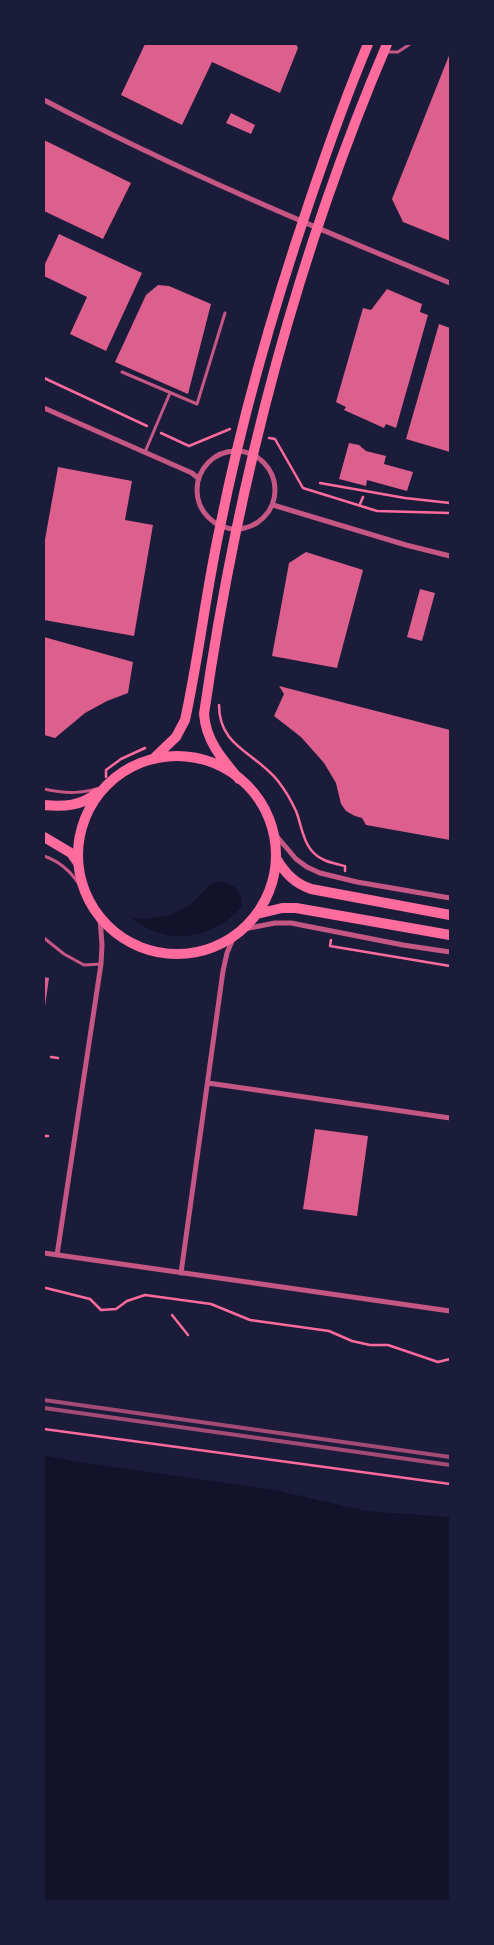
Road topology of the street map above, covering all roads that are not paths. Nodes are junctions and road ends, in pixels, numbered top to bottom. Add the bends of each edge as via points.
1 (368, 44) edge
2 (410, 44) edge
3 (385, 47) edge
4 (44, 100) edge
5 (303, 222) junction
6 (318, 228) junction
7 (450, 283) edge
8 (225, 313) dead end
9 (122, 372) dead end
10 (170, 393) junction
11 (44, 408) edge
12 (236, 451) junction
13 (145, 453) junction
14 (254, 455) junction
15 (199, 479) junction
16 (273, 505) junction
17 (220, 526) junction
18 (237, 530) junction
19 (450, 556) edge
20 (152, 759) junction
21 (239, 778) junction
22 (106, 786) junction
23 (44, 789) edge
24 (44, 805) edge
25 (273, 832) junction
26 (44, 837) edge
27 (44, 856) edge
28 (276, 858) junction
29 (78, 862) junction
30 (87, 896) junction
31 (450, 898) edge
32 (257, 914) junction
33 (450, 915) edge
34 (100, 918) junction
35 (244, 929) junction
36 (450, 935) edge
37 (234, 936) junction
38 (44, 938) edge
39 (450, 952) edge
40 (101, 964) junction
41 (208, 1083) junction
42 (450, 1118) edge
43 (44, 1253) edge
44 (57, 1255) junction
45 (181, 1273) junction
46 (450, 1312) edge

1 - 5 main road
2 - 3 lane via 392,53
3 - 6 main road
4 - 5 street
5 - 6 street
5 - 12 main road via 262,350
6 - 7 street
6 - 14 main road via 279,355
8 - 10 lane via 197,404
9 - 10 lane
10 - 13 lane
11 - 13 street
12 - 14 street
12 - 15 street via 213,459
12 - 17 main road
13 - 15 street
14 - 16 street via 270,471 276,493
14 - 18 main road
15 - 17 street via 197,490 203,511
16 - 18 street via 262,520
16 - 19 street
17 - 18 street
17 - 20 main road via 185,720 176,737
18 - 21 main road via 204,714 207,732 218,753
20 - 21 main road via 183,756 198,759 213,763
20 - 22 main road via 135,765
21 - 25 main road via 266,812
22 - 23 lane via 78,794
22 - 24 main road via 81,803 63,807
22 - 29 main road via 87,814 81,830
25 - 28 main road
25 - 31 street via 307,868 334,878
26 - 29 main road
27 - 30 lane via 70,872
28 - 32 main road via 270,888
28 - 33 main road via 290,878 310,889
29 - 30 main road
30 - 34 main road
32 - 35 main road
32 - 36 main road via 296,908
34 - 37 main road via 125,939 155,952 188,954 220,945
34 - 40 street
35 - 37 main road
35 - 39 street via 291,923
37 - 41 street via 223,971
38 - 40 lane via 84,965
40 - 44 street
41 - 42 street
41 - 45 street
43 - 44 street
44 - 45 street
45 - 46 street

